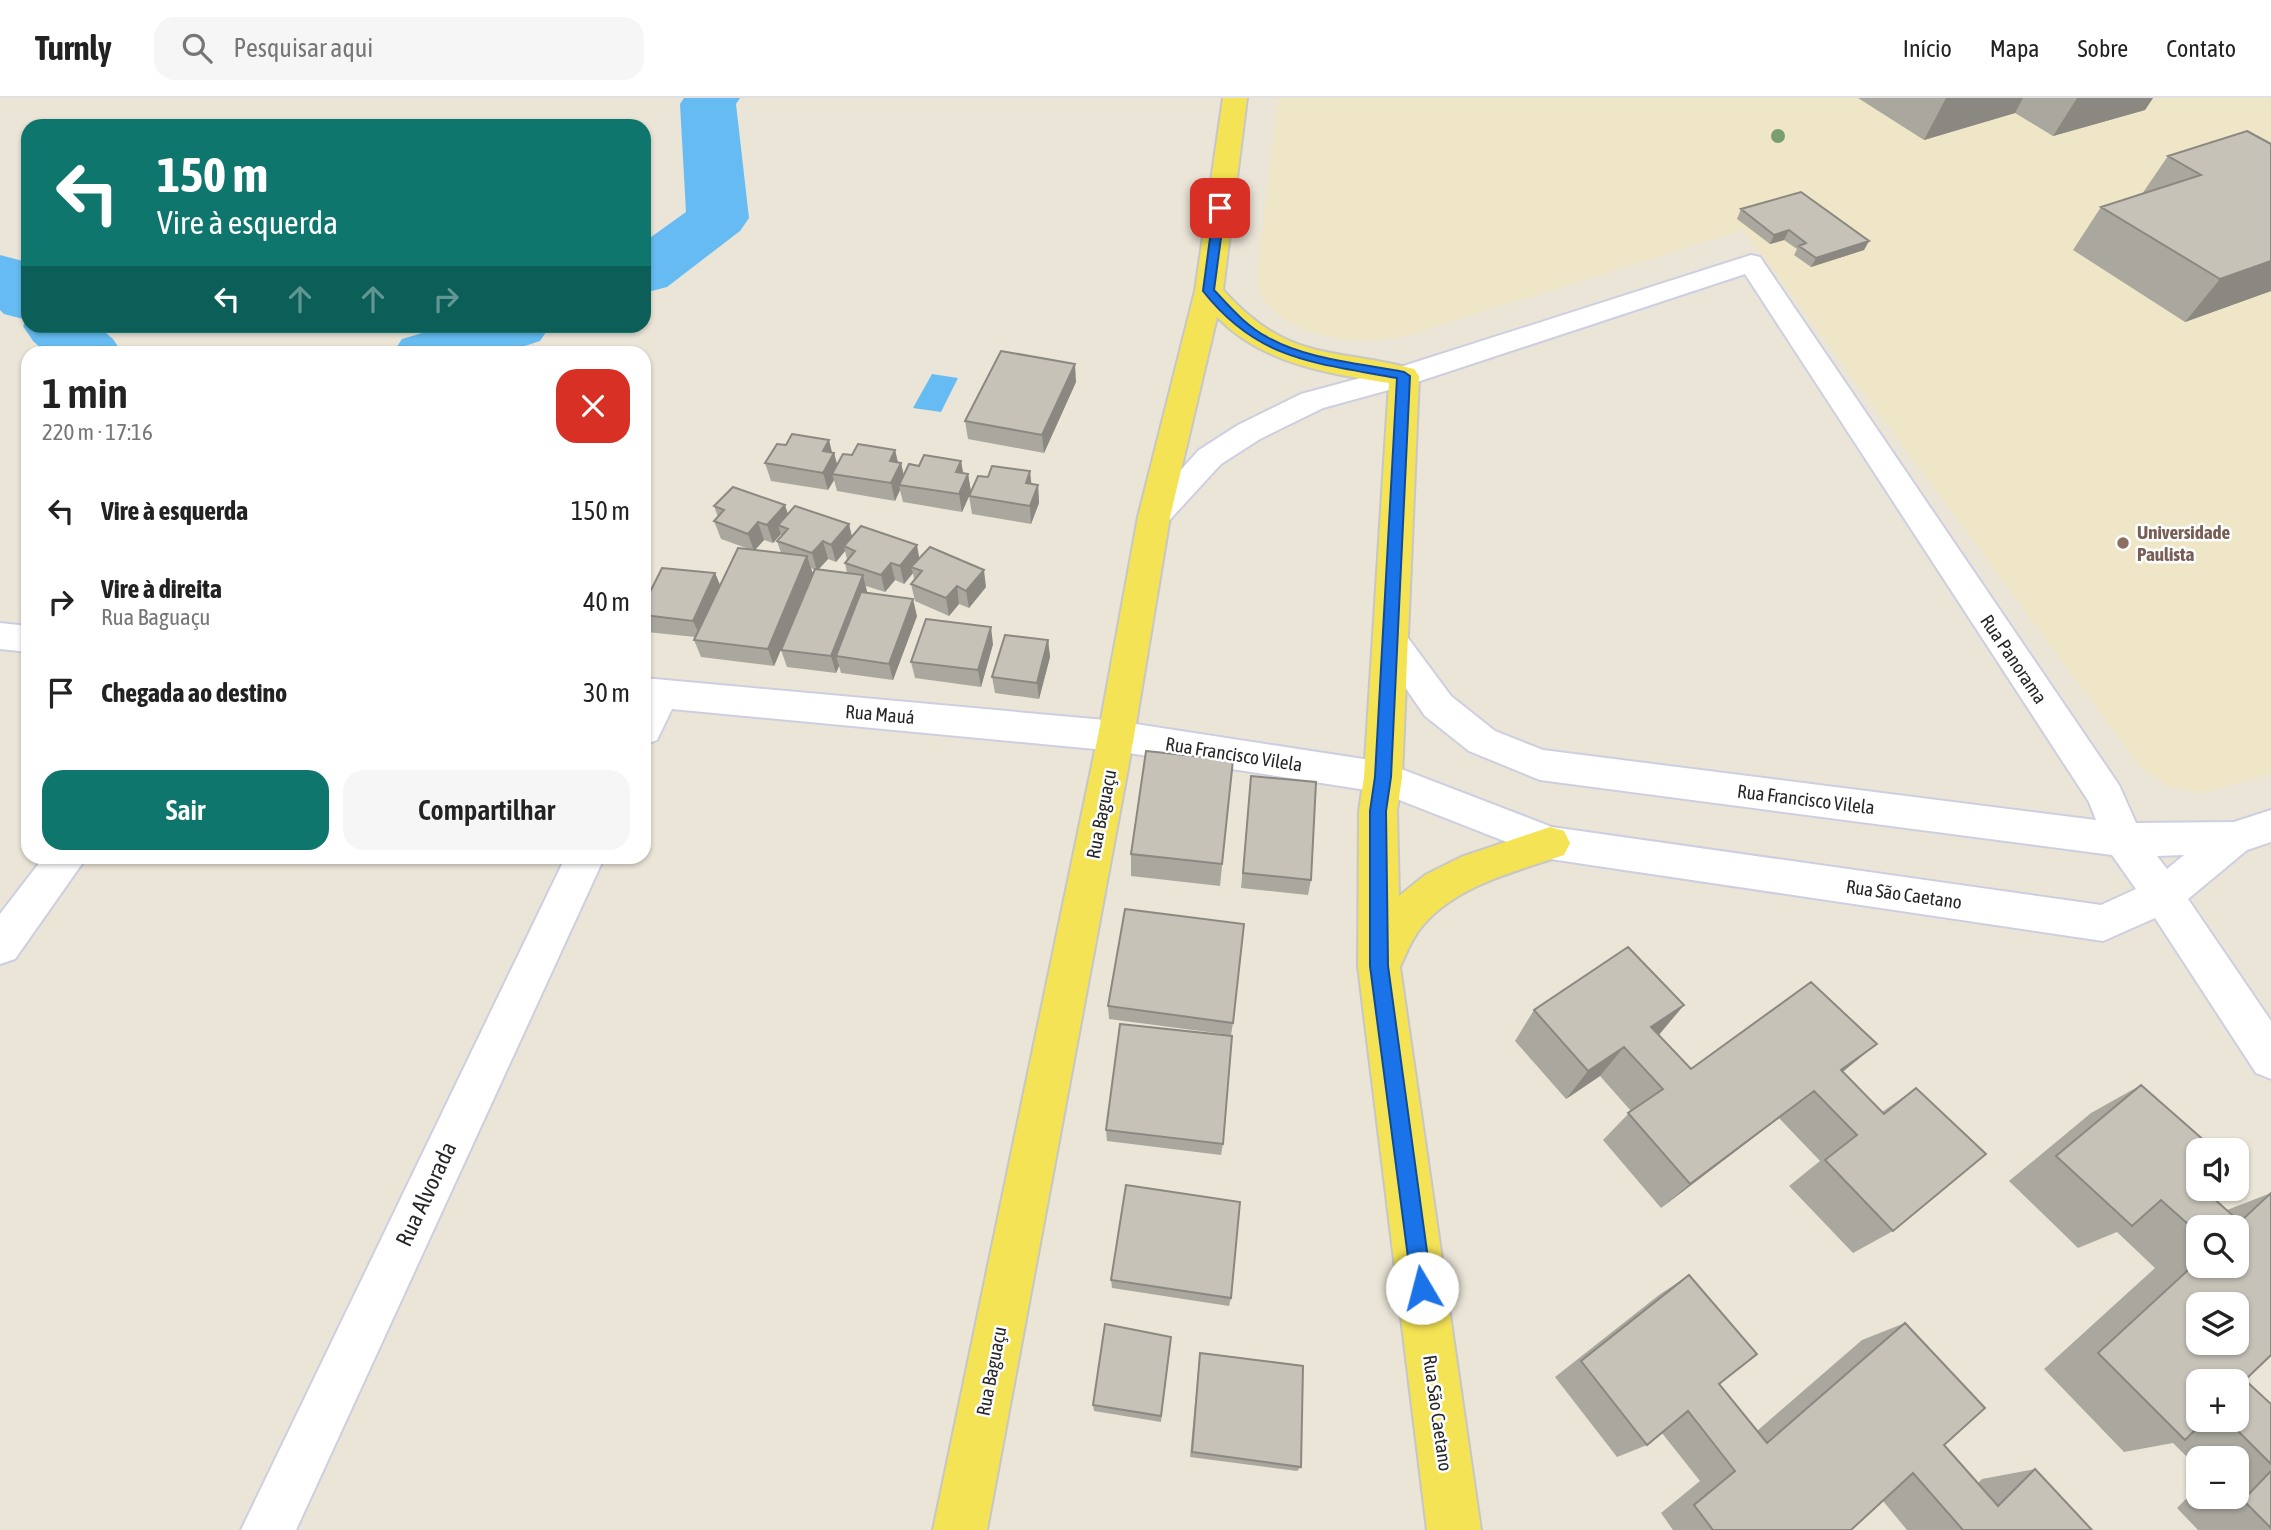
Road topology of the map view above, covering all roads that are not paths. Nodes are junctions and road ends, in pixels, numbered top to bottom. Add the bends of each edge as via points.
1 (1235, 98) edge
2 (1209, 291) junction
3 (1404, 376) junction
4 (1154, 517) junction
5 (0, 636) edge
6 (21, 638) edge
7 (1390, 639) junction
8 (653, 693) edge
9 (1116, 736) junction
10 (1383, 777) junction
11 (2271, 826) edge
12 (2234, 838) junction
13 (2123, 840) junction
14 (1550, 843) junction
15 (62, 864) edge
16 (581, 864) edge
17 (2163, 895) junction
18 (0, 946) edge
19 (1379, 966) junction
20 (2271, 1058) edge
21 (268, 1530) edge
22 (960, 1530) edge
23 (1454, 1530) edge

1 - 2 main road, Rua Baguaçu
2 - 3 main road via 1232,317 1261,339 1297,355
2 - 4 main road, Rua Baguaçu
3 - 4 street via 1312,401 1249,432 1210,457
3 - 7 main road, Rua São Caetano
3 - 13 street, Rua Panorama via 1751,264 2106,796
4 - 9 main road, Rua Baguaçu
5 - 6 street
7 - 10 main road, Rua São Caetano
7 - 13 street, Rua Francisco Vilela via 1438,706 1482,741 1539,765
8 - 9 street, Rua Mauá
9 - 10 street, Rua Francisco Vilela
9 - 22 main road, Rua Baguaçu
10 - 14 street, Rua Francisco Vilela
10 - 19 main road, Rua São Caetano via 1378,811
11 - 12 street, Rua Francisco Vilela
12 - 13 street, Rua Francisco Vilela
12 - 17 street, Rua São Caetano
13 - 17 street, Rua Panorama
14 - 17 street, Rua São Caetano via 2103,923
14 - 19 main road via 1472,870 1438,889 1409,912
15 - 18 street
16 - 21 street, Rua Alvorada
17 - 20 street, Rua Panorama
19 - 23 main road, Rua São Caetano

